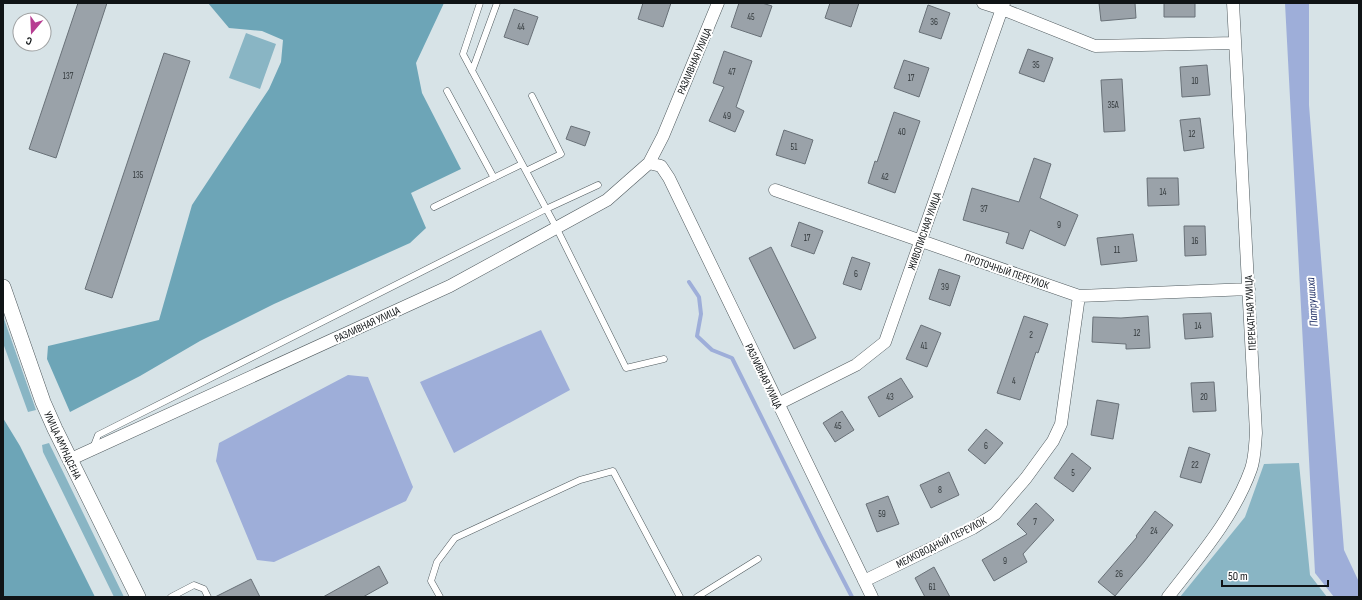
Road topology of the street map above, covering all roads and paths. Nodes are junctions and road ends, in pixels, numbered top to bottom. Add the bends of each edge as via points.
1 (480, 3) edge
2 (497, 3) edge
3 (718, 3) edge
4 (983, 3) edge
5 (1233, 3) edge
6 (1003, 6) edge
7 (1235, 43) junction
8 (472, 71) junction
9 (448, 91) dead end
10 (532, 96) dead end
11 (649, 163) junction
12 (522, 164) junction
13 (526, 171) junction
14 (494, 178) junction
15 (598, 186) dead end
16 (774, 190) dead end
17 (434, 208) dead end
18 (546, 209) junction
19 (556, 227) junction
20 (920, 241) junction
21 (3, 287) edge
22 (1248, 289) junction
23 (1079, 296) junction
24 (664, 359) dead end
25 (778, 404) junction
26 (91, 450) junction
27 (70, 460) junction
28 (758, 559) dead end
29 (864, 581) junction
30 (138, 597) edge
31 (171, 597) edge
32 (208, 597) edge
33 (440, 597) edge
34 (680, 597) edge
35 (697, 597) edge
36 (872, 597) edge
37 (1168, 597) edge

1 - 8 lane via 463,54
2 - 8 lane
3 - 11 street, РАЗЛИВНАЯ УЛИЦА via 663,136
4 - 6 street
5 - 7 street, ПЕРЕКАТНАЯ УЛИЦА
6 - 7 street via 1095,46
6 - 20 street, ЖИВОПИСНАЯ УЛИЦА
7 - 22 street, ПЕРЕКАТНАЯ УЛИЦА
8 - 12 lane
9 - 14 lane
10 - 13 lane via 561,154
11 - 19 street, РАЗЛИВНАЯ УЛИЦА via 607,200
11 - 25 street, РАЗЛИВНАЯ УЛИЦА via 661,166 669,178
12 - 13 lane
12 - 14 lane
13 - 18 lane
14 - 17 lane
15 - 18 lane
16 - 20 street, ПРОТОЧНЫЙ ПЕРЕУЛОК
18 - 19 lane
18 - 26 lane via 98,435
19 - 24 lane via 626,368
19 - 26 street, РАЗЛИВНАЯ УЛИЦА via 450,286
20 - 23 street, ПРОТОЧНЫЙ ПЕРЕУЛОК
20 - 25 street, ЖИВОПИСНАЯ УЛИЦА via 884,342 856,365
21 - 27 street, УЛИЦА АМУНДСЕНА via 43,402
22 - 23 street, ПРОТОЧНЫЙ ПЕРЕУЛОК
22 - 37 street, ПЕРЕКАТНАЯ УЛИЦА via 1256,433 1252,468 1231,512
23 - 29 street, МЕЛКОВОДНЫЙ ПЕРЕУЛОК via 1061,424 1053,441 1026,478 995,514 973,528
25 - 29 street, РАЗЛИВНАЯ УЛИЦА
26 - 27 street, РАЗЛИВНАЯ УЛИЦА
27 - 30 street, УЛИЦА АМУНДСЕНА
28 - 35 lane
29 - 36 street, РАЗЛИВНАЯ УЛИЦА
31 - 32 lane via 194,586 204,589
33 - 34 lane via 432,581 437,562 455,538 580,480 613,471

